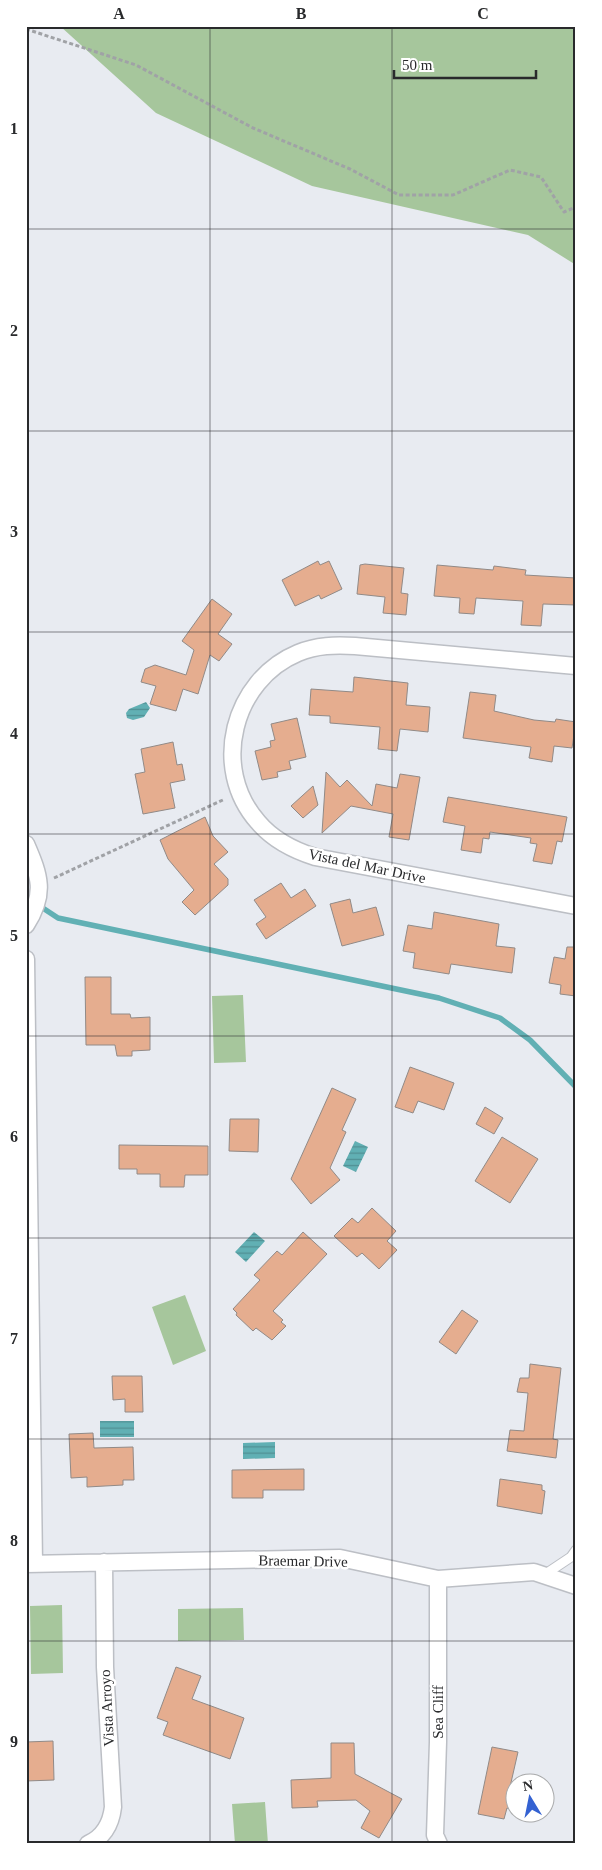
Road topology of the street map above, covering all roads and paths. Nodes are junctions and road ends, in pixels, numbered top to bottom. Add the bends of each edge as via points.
1 (26, 29) edge
2 (576, 207) edge
3 (576, 666) edge
4 (240, 792) junction
5 (26, 844) edge
6 (40, 884) junction
7 (576, 906) edge
8 (26, 925) edge
9 (26, 959) edge
10 (576, 1550) edge
11 (104, 1562) junction
12 (30, 1564) edge
13 (544, 1575) junction
14 (438, 1579) junction
15 (576, 1586) edge
16 (88, 1844) edge
17 (440, 1844) edge

1 - 2 path via 136,65 253,128 350,170 399,196 453,195 510,170 541,177 564,212
3 - 4 street, Vista del Mar Drive via 355,646 331,645 298,653 262,678 238,717 232,750
4 - 6 path
4 - 7 street, Vista del Mar Drive via 251,814 275,838 315,858
5 - 6 street
6 - 8 street via 38,905
9 - 12 street
10 - 13 lane
11 - 12 street, Braemar Drive
11 - 14 street, Braemar Drive via 340,1558
11 - 16 street, Vista Arroyo via 105,1667 113,1807 108,1827
13 - 14 street, Braemar Drive via 534,1572
13 - 15 street, Braemar Drive
14 - 17 street, Sea Cliff via 436,1835

